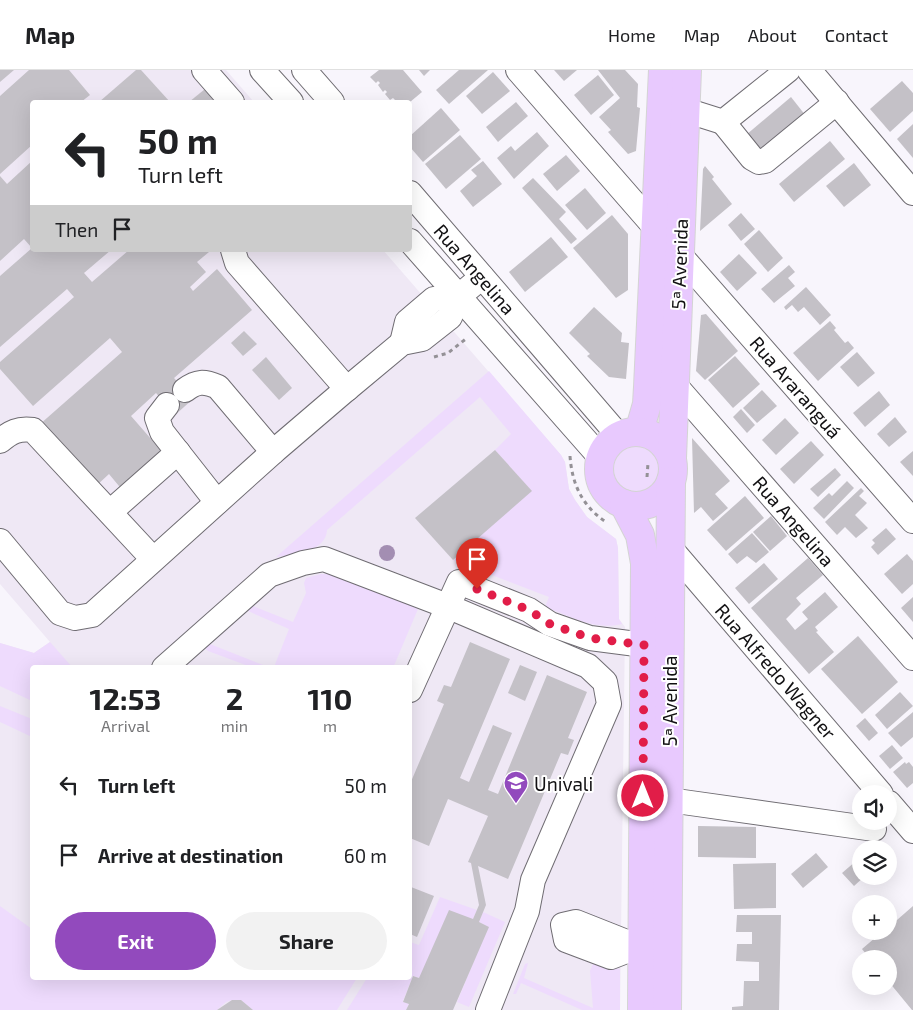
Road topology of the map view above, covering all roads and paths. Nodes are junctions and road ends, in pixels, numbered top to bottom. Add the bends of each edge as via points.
1 (204, 70) edge
2 (262, 70) edge
3 (304, 70) edge
4 (518, 70) edge
5 (663, 70) edge
6 (687, 70) edge
7 (788, 70) edge
8 (810, 70) edge
9 (230, 100) edge
10 (288, 100) edge
11 (330, 100) edge
12 (837, 102) junction
13 (685, 110) junction
14 (723, 122) junction
15 (913, 193) edge
16 (412, 195) edge
17 (654, 226) junction
18 (412, 243) edge
19 (234, 252) edge
20 (679, 254) junction
21 (482, 277) junction
22 (458, 297) junction
23 (463, 332) dead end
24 (474, 345) dead end
25 (674, 384) junction
26 (347, 389) junction
27 (185, 390) dead end
28 (167, 405) dead end
29 (629, 434) junction
30 (0, 441) edge
31 (178, 452) junction
32 (273, 452) junction
33 (570, 454) dead end
34 (601, 458) junction
35 (671, 470) junction
36 (217, 502) junction
37 (110, 512) junction
38 (616, 514) junction
39 (913, 521) edge
40 (0, 541) edge
41 (671, 549) junction
42 (154, 559) junction
43 (447, 606) junction
44 (644, 645) junction
45 (913, 658) edge
46 (167, 665) edge
47 (412, 685) edge
48 (873, 785) edge
49 (669, 800) junction
50 (897, 812) edge
51 (852, 826) edge
52 (913, 831) edge
53 (527, 911) junction
54 (635, 952) junction
55 (488, 1010) edge
56 (642, 1010) edge
57 (667, 1010) edge

1 - 9 street
2 - 10 street
3 - 11 street
4 - 17 street
5 - 17 main road, 5ª Avenida
6 - 13 main road, 5ª Avenida
7 - 14 street
8 - 12 street
12 - 14 street via 765,161 752,158
12 - 15 street
13 - 14 street
13 - 20 main road, 5ª Avenida
16 - 21 street, Rua Angelina
17 - 29 main road, 5ª Avenida via 647,404
18 - 22 street, Rua Angelina
19 - 26 street via 237,263
20 - 25 main road, 5ª Avenida
20 - 39 street, Rua Araranguá
21 - 22 street
21 - 29 street, Rua Angelina
22 - 26 street via 434,299 407,322 402,343
22 - 34 street, Rua Angelina
23 - 24 path
25 - 35 main road, 5ª Avenida
25 - 45 street, Rua Angelina
26 - 32 street
27 - 32 street via 194,383 205,381 218,387
28 - 31 street via 157,418 162,432
29 - 34 main road via 611,442
29 - 35 main road via 658,439 666,447
30 - 37 street via 12,431 22,428 33,430
31 - 36 street
31 - 37 street
32 - 36 street
33 - 38 path via 574,485 593,514
34 - 38 main road via 599,469
35 - 38 main road via 666,492 657,500
35 - 41 main road, 5ª Avenida
36 - 42 street
37 - 42 street
38 - 44 main road, 5ª Avenida via 640,535 644,549
40 - 42 street via 60,613 75,618 92,615
41 - 48 street, Rua Alfredo Wagner
41 - 49 main road, 5ª Avenida
43 - 44 street via 459,582 529,610 550,624 590,638
43 - 46 street via 324,559 303,563 269,575
43 - 47 street
43 - 53 street via 588,666 605,682 609,704 533,880
44 - 54 main road, 5ª Avenida
49 - 51 street
49 - 57 main road, 5ª Avenida
50 - 52 street
53 - 54 street
53 - 55 street
54 - 56 main road, 5ª Avenida

